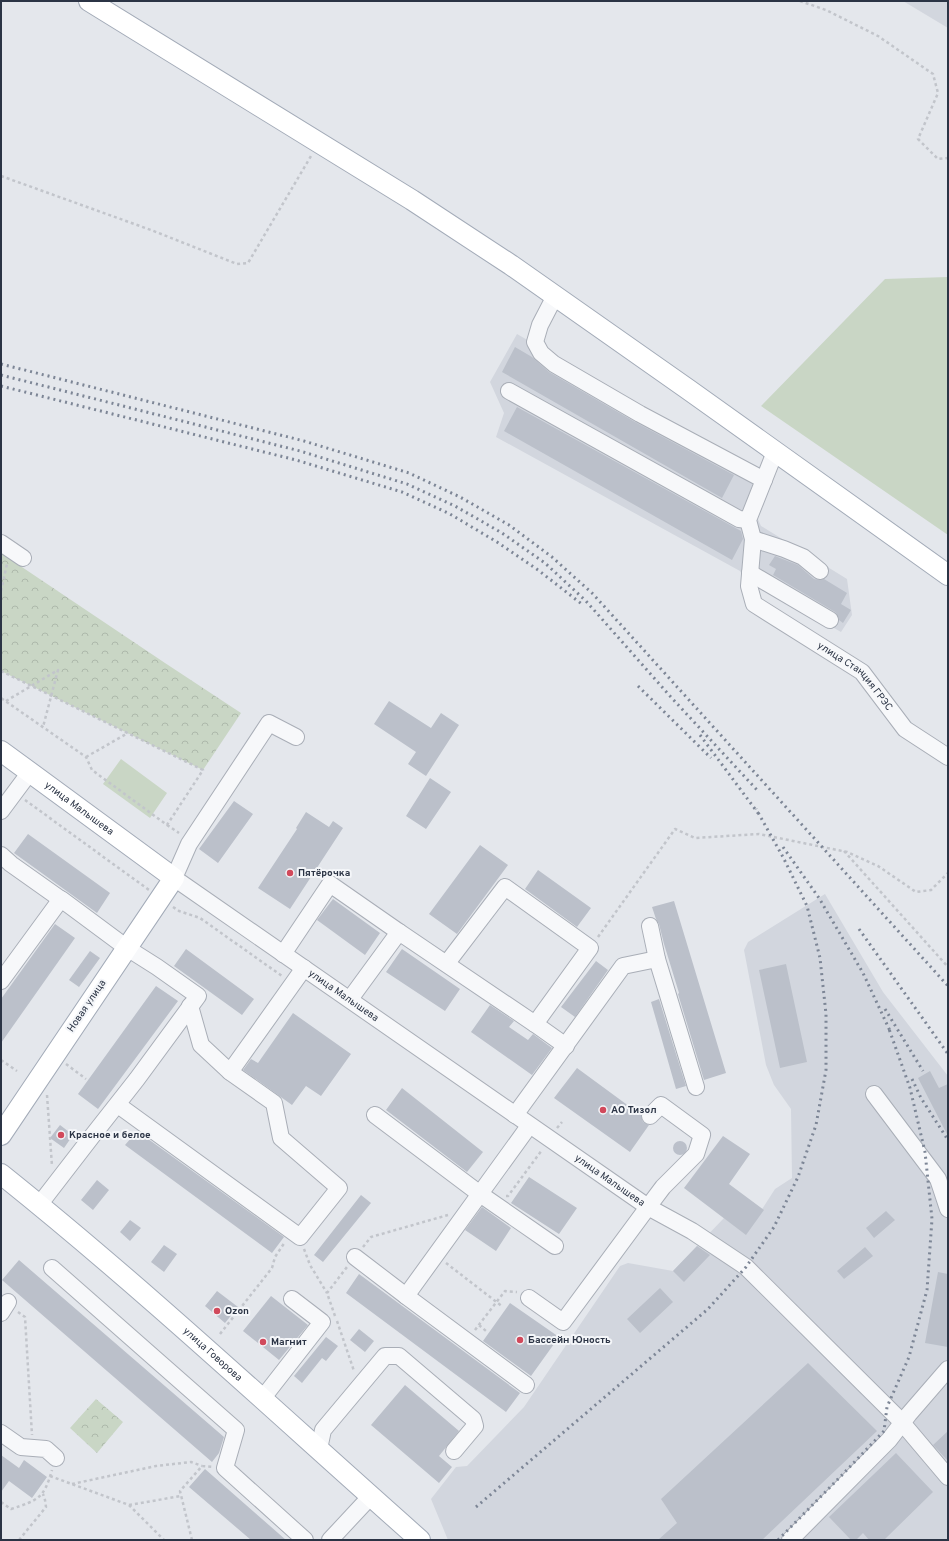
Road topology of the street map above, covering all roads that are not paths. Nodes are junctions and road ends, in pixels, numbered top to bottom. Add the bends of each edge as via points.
1 (89, 1) edge
2 (555, 296) junction
3 (509, 391) dead end
4 (774, 452) junction
5 (764, 480) junction
6 (748, 520) junction
7 (753, 539) junction
8 (1, 543) edge
9 (16, 559) road end
10 (820, 571) dead end
11 (750, 573) junction
12 (948, 575) edge
13 (830, 620) dead end
14 (296, 737) dead end
15 (1, 751) edge
16 (948, 757) edge
17 (30, 772) junction
18 (1, 811) edge
19 (1, 855) edge
20 (174, 878) junction
21 (59, 898) dead end
22 (650, 926) dead end
23 (399, 932) junction
24 (127, 948) junction
25 (283, 954) junction
26 (657, 959) junction
27 (447, 963) junction
28 (304, 968) junction
29 (1, 981) edge
30 (350, 999) junction
31 (190, 1006) junction
32 (535, 1024) junction
33 (566, 1046) junction
34 (230, 1072) junction
35 (696, 1087) dead end
36 (874, 1094) dead end
37 (118, 1105) junction
38 (375, 1115) dead end
39 (515, 1115) junction
40 (650, 1116) dead end
41 (529, 1126) junction
42 (1, 1135) edge
43 (1, 1174) edge
44 (485, 1198) junction
45 (39, 1205) junction
46 (648, 1207) junction
47 (948, 1209) edge
48 (555, 1246) dead end
49 (355, 1257) road end
50 (52, 1268) dead end
51 (406, 1296) junction
52 (529, 1298) road end
53 (292, 1299) dead end
54 (948, 1369) edge
55 (526, 1385) dead end
56 (262, 1399) junction
57 (902, 1423) junction
58 (1, 1432) edge
59 (319, 1449) junction
60 (454, 1451) dead end
61 (56, 1458) road end
62 (948, 1477) edge
63 (371, 1496) junction
64 (305, 1540) edge
65 (330, 1540) edge
66 (420, 1540) edge
67 (790, 1540) edge

1 - 2 main road via 412,200
2 - 4 main road
2 - 5 street via 540,325 535,342 541,353 554,364 593,387
3 - 6 street via 738,519
4 - 5 street
4 - 12 main road
5 - 6 street
6 - 7 street
7 - 10 street via 803,557
7 - 11 street
8 - 9 street
11 - 13 street
11 - 16 street, улица Станция ГРЭС via 749,586 754,604 862,672 905,729
14 - 20 street via 269,723 189,844
15 - 17 main road, улица Малышева
17 - 18 street
17 - 20 main road, улица Малышева
19 - 21 street
20 - 24 main road, Новая улица
20 - 25 street, улица Малышева
22 - 26 street
23 - 25 street via 330,884
23 - 27 street
23 - 30 street
24 - 29 street via 61,899
24 - 31 street via 198,996
24 - 42 main road, Новая улица
25 - 28 street, улица Малышева
26 - 33 street via 623,966
26 - 35 street
27 - 32 street
27 - 32 street via 504,887 590,948
28 - 30 street, улица Малышева
28 - 34 street
30 - 39 street, улица Малышева
31 - 34 street via 201,1045
31 - 37 street
32 - 33 street
33 - 39 street
34 - 37 street via 274,1103 281,1138 339,1188 296,1234
36 - 47 street via 938,1179
37 - 45 street
38 - 44 street
39 - 41 street, улица Малышева
40 - 46 street via 662,1105 702,1135 696,1154
41 - 44 street
41 - 46 street, улица Малышева
43 - 45 main road, улица Говорова
44 - 48 street
44 - 51 street via 470,1208
45 - 56 main road, улица Говорова
46 - 52 street via 563,1322
46 - 57 street, улица Малышева via 692,1231 746,1267
49 - 51 street
50 - 64 street via 236,1430 225,1468
51 - 55 street
53 - 56 street via 322,1322
54 - 57 street
56 - 59 main road, улица Говорова
57 - 62 street, улица Малышева
57 - 67 street via 890,1440
58 - 61 street via 21,1447 46,1449
59 - 60 street via 323,1430 359,1386 385,1356 399,1356 473,1419 474,1426
59 - 63 main road, улица Говорова
63 - 65 street
63 - 66 main road, улица Говорова

